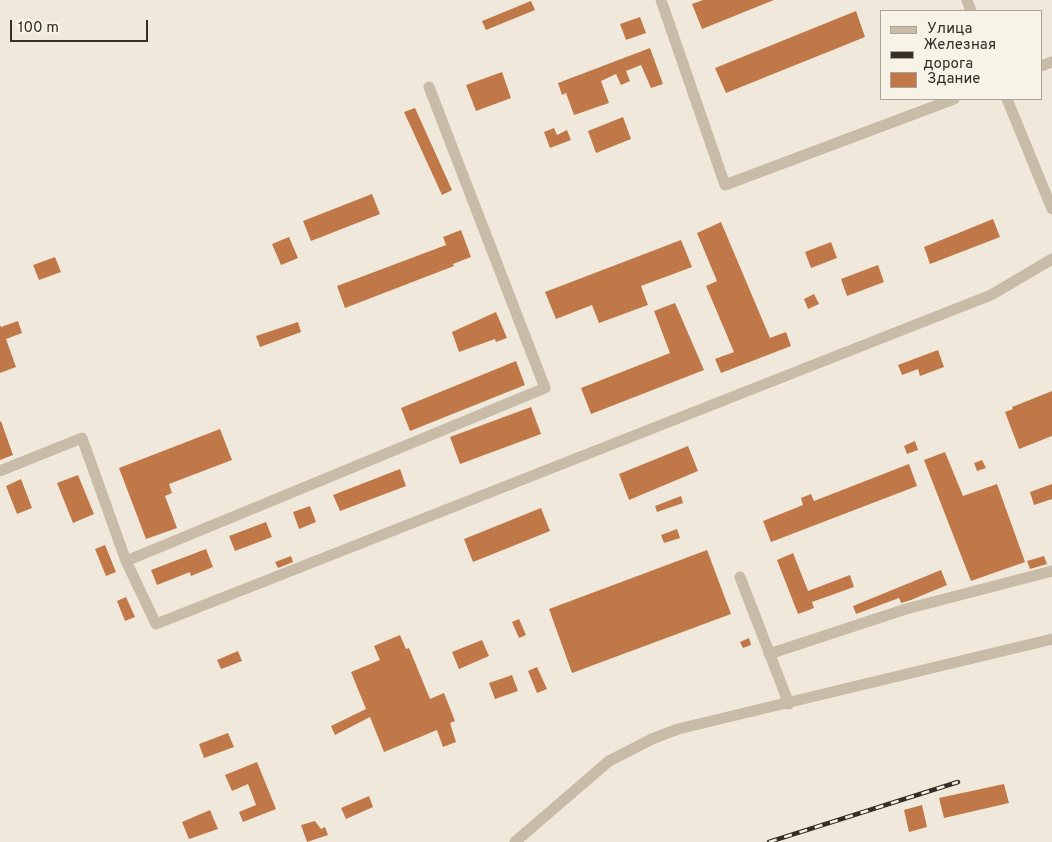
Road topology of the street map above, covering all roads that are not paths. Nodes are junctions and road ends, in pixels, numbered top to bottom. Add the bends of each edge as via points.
1 (661, 0) edge
2 (429, 86) dead end
3 (951, 100) edge
4 (1007, 100) edge
5 (1052, 209) edge
6 (1052, 259) edge
7 (0, 471) edge
8 (126, 561) junction
9 (1052, 571) edge
10 (740, 576) dead end
11 (1052, 639) edge
12 (769, 654) junction
13 (790, 704) junction
14 (515, 842) edge

1 - 3 street via 725,185
2 - 8 street via 545,388
4 - 5 street
6 - 8 street via 991,295 156,624
7 - 8 street via 82,438
9 - 12 street via 906,609
10 - 12 street
11 - 13 street
12 - 13 street
13 - 14 street via 678,730 626,751 602,767

